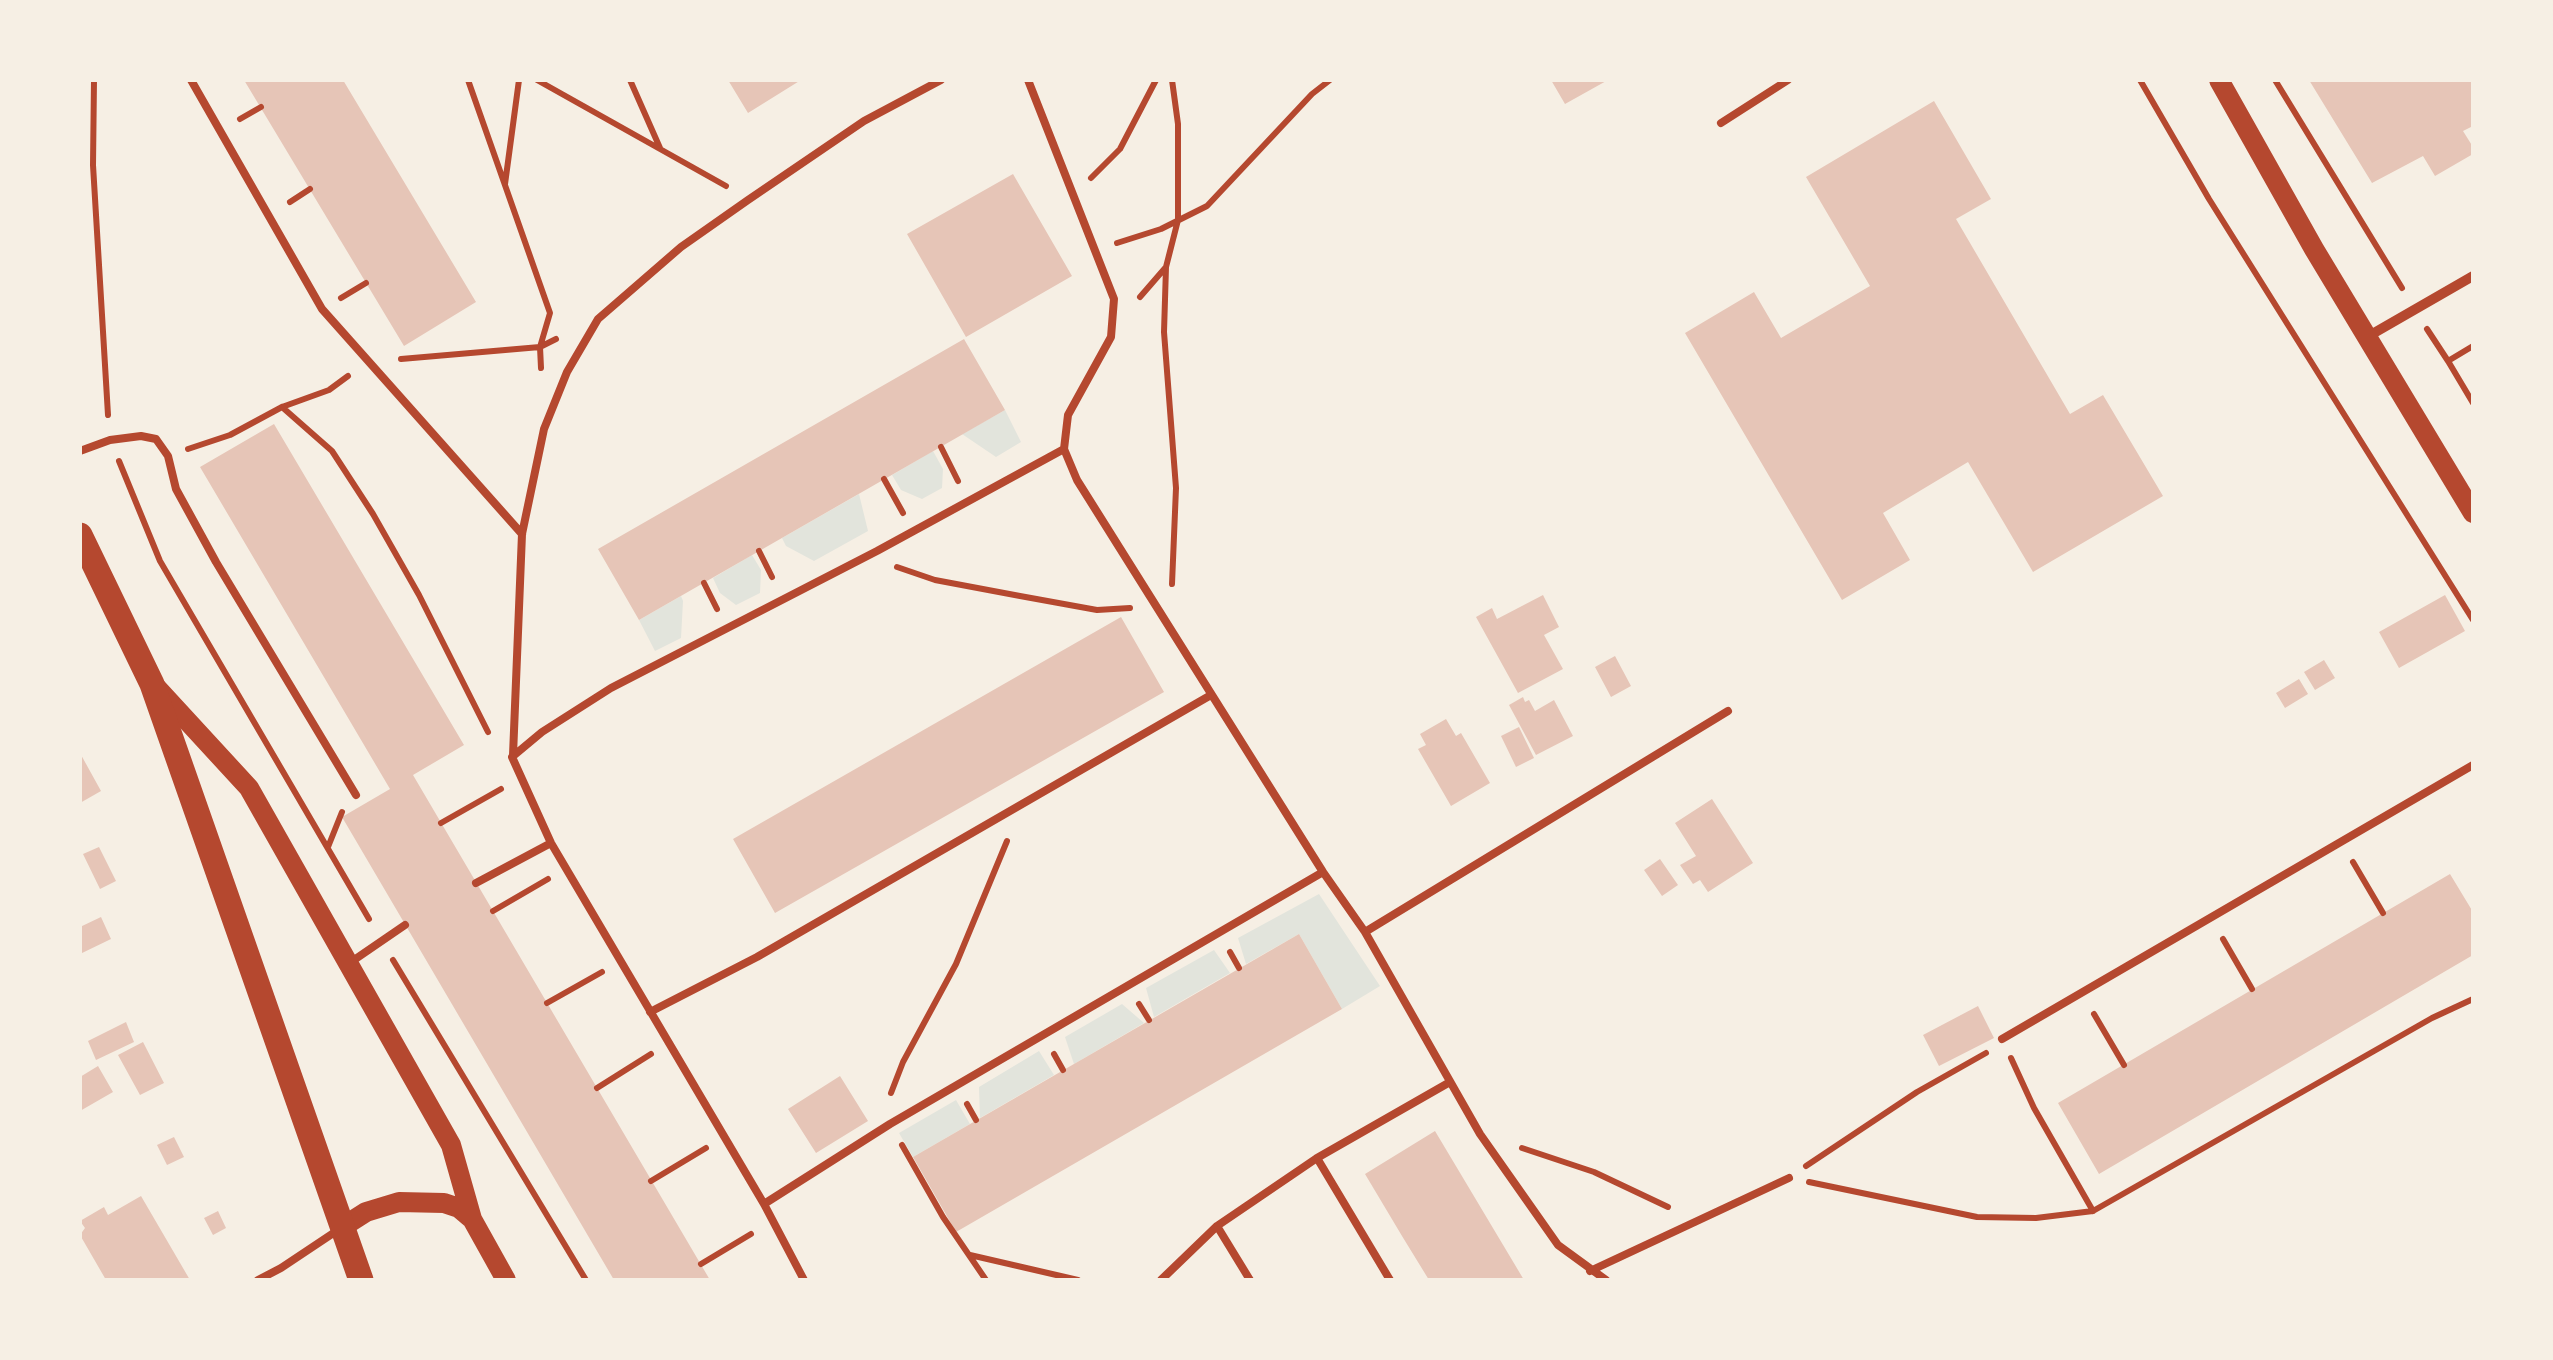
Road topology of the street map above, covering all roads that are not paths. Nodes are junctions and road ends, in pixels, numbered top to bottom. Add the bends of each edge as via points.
1 (191, 80) edge
2 (940, 80) edge
3 (1028, 80) edge
4 (1788, 80) edge
5 (2219, 80) edge
6 (1721, 123) dead end
7 (2473, 276) edge
8 (2367, 338) junction
9 (1064, 449) junction
10 (80, 450) edge
11 (2473, 513) edge
12 (522, 534) junction
13 (80, 536) edge
14 (152, 684) junction
15 (1212, 695) junction
16 (1728, 712) dead end
17 (512, 757) junction
18 (2473, 765) edge
19 (356, 795) road end
20 (551, 843) junction
21 (1323, 872) junction
22 (476, 883) dead end
23 (406, 925) dead end
24 (1365, 932) junction
25 (349, 964) junction
26 (650, 1012) junction
27 (2002, 1039) road end
28 (1450, 1082) junction
29 (1317, 1158) junction
30 (1788, 1178) road end
31 (764, 1204) junction
32 (472, 1219) junction
33 (344, 1226) junction
34 (1216, 1226) junction
35 (1590, 1271) junction
36 (258, 1280) edge
37 (361, 1280) edge
38 (506, 1280) edge
39 (804, 1280) edge
40 (1161, 1280) edge
41 (1250, 1280) edge
42 (1390, 1280) edge
43 (1606, 1280) edge

1 - 12 lane via 322,309
2 - 12 lane via 864,121 748,200 598,319 544,428
3 - 9 lane via 1114,300 1111,338 1068,415
4 - 6 lane
5 - 8 main road
7 - 8 street
8 - 11 main road
9 - 15 lane
9 - 17 lane via 611,688
10 - 19 lane via 110,440 156,440 216,562
12 - 17 lane
13 - 14 main road
14 - 25 main road via 249,788
14 - 33 main road
15 - 21 lane
15 - 26 lane
16 - 24 lane
17 - 20 lane
18 - 27 lane
20 - 22 lane
20 - 26 lane
21 - 24 lane
21 - 31 lane
23 - 25 lane
24 - 28 lane
25 - 32 main road via 450,1146
26 - 31 lane
28 - 29 lane
28 - 35 lane via 1558,1245
29 - 34 lane
29 - 42 lane
30 - 35 lane
31 - 39 lane
32 - 33 main road via 444,1204 399,1202
32 - 38 main road
33 - 36 lane
33 - 37 main road
34 - 40 lane
34 - 41 lane
35 - 43 lane

